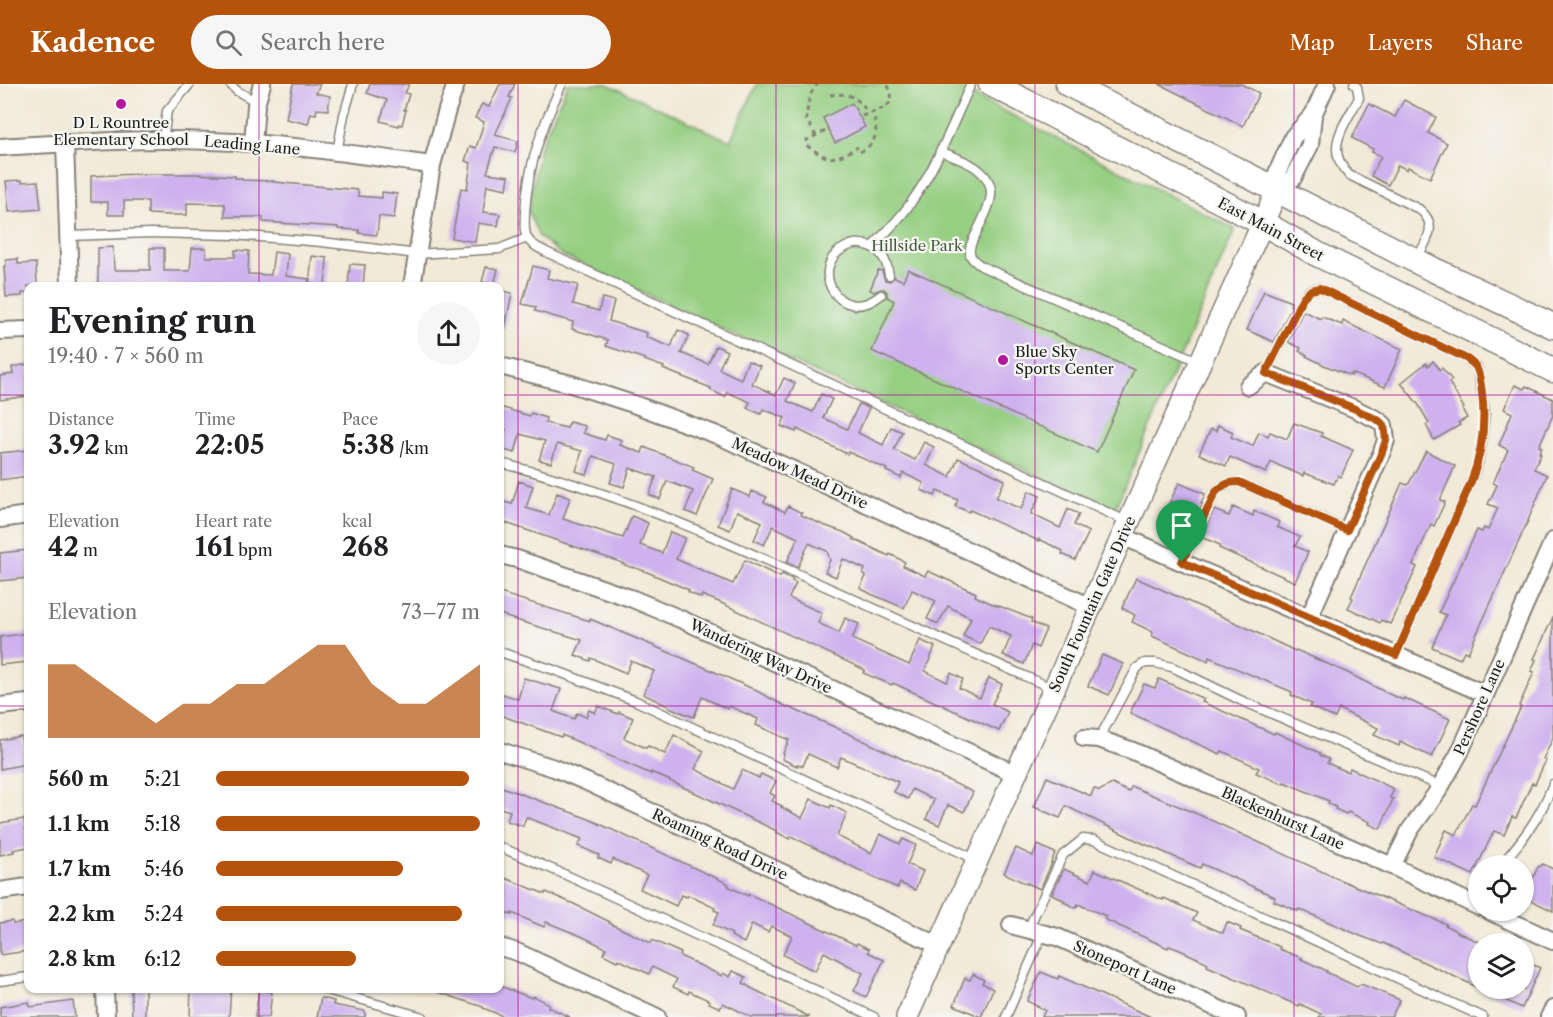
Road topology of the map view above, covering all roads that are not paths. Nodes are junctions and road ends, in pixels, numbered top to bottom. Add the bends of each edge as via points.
1 (190, 84) edge
2 (230, 84) edge
3 (261, 84) edge
4 (353, 84) edge
5 (456, 84) edge
6 (562, 84) edge
7 (971, 84) edge
8 (992, 84) edge
9 (1068, 84) edge
10 (1327, 84) edge
11 (1354, 84) edge
12 (257, 102) junction
13 (163, 140) junction
14 (65, 143) junction
15 (253, 144) junction
16 (0, 147) edge
17 (940, 151) junction
18 (337, 152) junction
19 (432, 165) junction
20 (1277, 191) junction
21 (1263, 224) junction
22 (69, 236) junction
23 (526, 238) junction
24 (872, 247) junction
25 (417, 254) junction
26 (1416, 261) junction
27 (889, 275) dead end
28 (70, 282) edge
29 (413, 282) edge
30 (881, 295) dead end
31 (1553, 326) edge
32 (24, 330) edge
33 (0, 331) edge
34 (1200, 362) junction
35 (504, 367) edge
36 (1553, 370) edge
37 (1266, 373) junction
38 (1248, 386) dead end
39 (504, 464) edge
40 (24, 516) edge
41 (0, 519) edge
42 (1125, 529) junction
43 (1347, 530) junction
44 (1553, 541) edge
45 (504, 556) edge
46 (1182, 562) junction
47 (1091, 607) junction
48 (1309, 618) junction
49 (504, 653) edge
50 (1396, 655) junction
51 (1054, 689) junction
52 (1485, 694) junction
53 (24, 703) edge
54 (0, 706) edge
55 (1092, 739) joint
56 (504, 752) edge
57 (1016, 774) junction
58 (1553, 784) edge
59 (1440, 786) junction
60 (504, 849) edge
61 (1509, 855) edge
62 (977, 860) junction
63 (1392, 866) junction
64 (24, 887) edge
65 (0, 891) edge
66 (1468, 900) edge
67 (1512, 921) edge
68 (1011, 925) dead end
69 (1035, 931) junction
70 (1553, 941) edge
71 (938, 945) junction
72 (504, 948) edge
73 (24, 978) edge
74 (0, 981) edge
75 (105, 993) edge
76 (338, 993) edge
77 (1553, 1009) edge
78 (1218, 1013) edge
79 (106, 1017) edge
80 (423, 1017) edge
81 (657, 1017) edge
82 (874, 1017) edge
83 (906, 1017) edge
84 (1006, 1017) edge
85 (1237, 1017) edge
86 (1483, 1017) edge
87 (1549, 1017) edge

1 - 13 lane via 168,111
2 - 12 lane
3 - 12 street
4 - 18 lane
5 - 19 street
6 - 23 lane via 532,158
7 - 17 lane
8 - 21 main road, East Main Street
9 - 20 main road
10 - 20 street via 1313,115 1293,136 1277,173
11 - 26 lane via 1359,98 1338,138 1337,159 1349,176 1424,213 1430,224 1429,237
12 - 15 street
13 - 14 street, Leading Lane
13 - 15 street, Leading Lane
14 - 16 street, Leading Lane
14 - 22 street
15 - 18 street, Leading Lane
17 - 24 lane via 913,201
17 - 34 lane via 974,166 989,183 992,196 971,244 972,259
18 - 19 street, Leading Lane
19 - 25 street
20 - 21 street, South Fountain Gate Drive
20 - 26 main road
21 - 34 street, South Fountain Gate Drive
21 - 36 main road, East Main Street
22 - 25 lane via 233,235
22 - 28 street
23 - 25 lane via 499,249
23 - 42 lane via 546,252 864,399
24 - 27 lane via 885,258
24 - 30 lane via 851,244 842,248 834,255 828,275 835,294 853,305 873,302
25 - 29 street
26 - 31 main road
32 - 33 street
34 - 42 street, South Fountain Gate Drive
35 - 47 street, Meadow Mead Drive via 636,405 717,435
37 - 38 street
37 - 43 street via 1353,408 1384,425 1386,440 1382,452
37 - 50 lane via 1303,297 1320,288 1477,367 1485,413 1478,463
39 - 51 lane via 636,505 713,536
40 - 41 street
42 - 46 street
42 - 47 street, South Fountain Gate Drive
43 - 46 lane via 1239,482 1231,482 1215,493
43 - 48 street
44 - 52 street, Pershore Lane
45 - 57 street, Wandering Way Drive via 683,620
46 - 48 street
47 - 51 street, South Fountain Gate Drive
48 - 50 street
49 - 62 lane via 636,701
50 - 52 street
51 - 57 street, South Fountain Gate Drive
52 - 59 street, Pershore Lane via 1460,752
53 - 54 street
55 - 59 lane via 1137,668 1155,663 1172,667
55 - 63 street, Blackenhurst Lane via 1133,751
56 - 71 street, Roaming Road Drive via 587,782
57 - 62 street, South Fountain Gate Drive
58 - 61 lane via 1537,817
59 - 63 street, Pershore Lane via 1410,830
60 - 82 lane
62 - 71 street, South Fountain Gate Drive
63 - 66 street, Blackenhurst Lane
64 - 65 street
67 - 70 street, Blackenhurst Lane
68 - 69 street, Stoneport Lane
69 - 78 street, Stoneport Lane via 1057,937
69 - 84 lane
69 - 86 lane via 1062,855 1083,839 1094,840
71 - 83 street, South Fountain Gate Drive
72 - 81 street
73 - 74 lane
75 - 79 street
76 - 80 lane
77 - 87 street
78 - 85 street, Stoneport Lane

